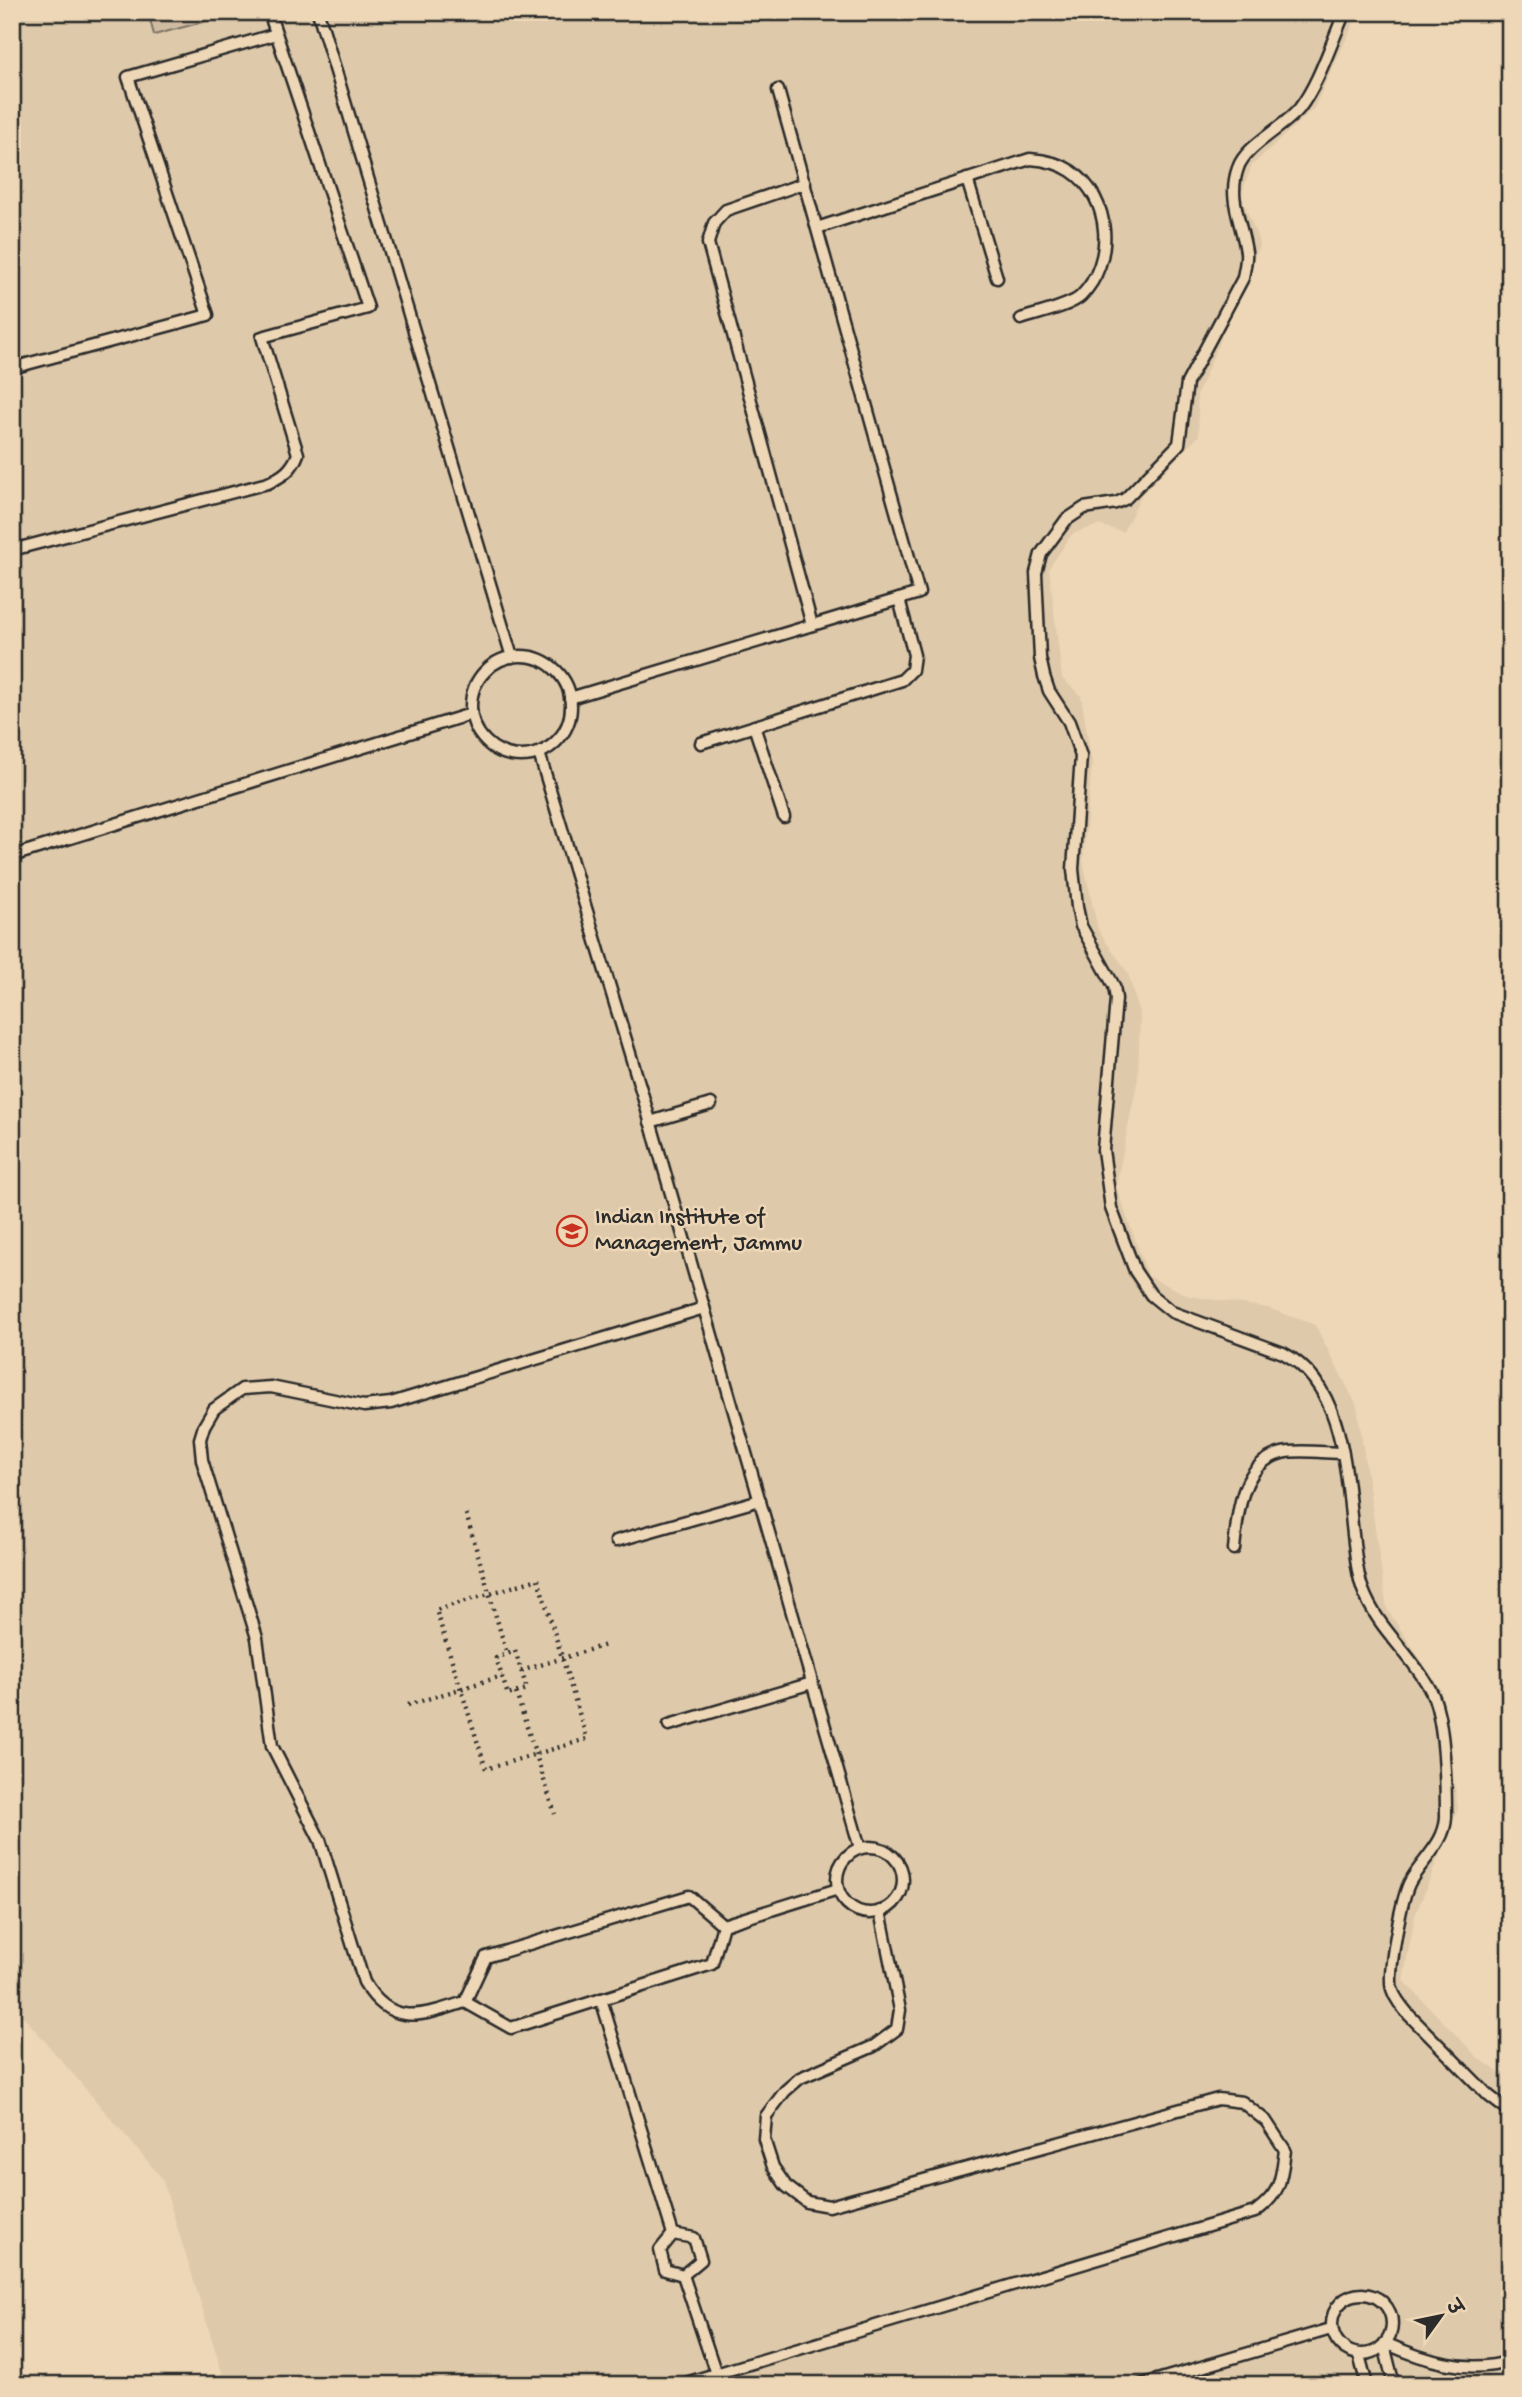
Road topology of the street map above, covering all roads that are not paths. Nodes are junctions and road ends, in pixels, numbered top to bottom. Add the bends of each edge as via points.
1 (269, 12) edge
2 (318, 12) edge
3 (1345, 12) edge
4 (276, 34) junction
5 (778, 90) dead end
6 (967, 179) junction
7 (804, 183) junction
8 (817, 228) junction
9 (997, 278) dead end
10 (1021, 319) dead end
11 (12, 368) edge
12 (12, 550) edge
13 (898, 599) junction
14 (812, 625) junction
15 (512, 657) junction
16 (570, 698) junction
17 (471, 714) junction
18 (754, 726) junction
19 (701, 743) dead end
20 (539, 753) junction
21 (784, 817) dead end
22 (12, 856) edge
23 (711, 1104) dead end
24 (650, 1122) junction
25 (704, 1308) junction
26 (1342, 1453) junction
27 (760, 1500) junction
28 (615, 1542) dead end
29 (1234, 1549) dead end
30 (812, 1683) junction
31 (669, 1725) dead end
32 (860, 1848) junction
33 (838, 1889) junction
34 (880, 1911) junction
35 (723, 1925) junction
36 (601, 1999) junction
37 (465, 2002) junction
38 (1510, 2112) edge
39 (673, 2234) junction
40 (683, 2275) junction
41 (1331, 2329) junction
42 (1385, 2344) junction
43 (1359, 2355) junction
44 (1510, 2361) edge
45 (716, 2374) junction
46 (679, 2385) edge
47 (1140, 2385) edge
48 (1367, 2385) edge
49 (1394, 2385) edge

1 - 4 lane
2 - 15 lane
3 - 26 lane via 1299,108 1239,164 1234,207 1246,263 1186,383 1179,444 1125,499 1084,508 1066,520 1041,554 1036,573 1042,667 1081,756 1073,869 1077,906 1081,926 1114,986 1116,999 1103,1150 1111,1208 1135,1271 1151,1295 1172,1312 1298,1361 1325,1397
4 - 11 lane via 128,77 208,315
4 - 12 lane via 368,308 262,337 298,454 295,462 268,483
5 - 7 lane
6 - 8 lane
6 - 9 lane
6 - 10 lane via 1030,159 1047,160 1071,171 1090,189 1102,216 1105,242 1091,284 1079,299
7 - 8 lane
7 - 14 lane via 726,210 714,223 708,243
8 - 13 lane via 919,593
13 - 14 lane
13 - 18 lane via 914,655 912,670 902,680
14 - 16 lane
15 - 16 lane via 538,659 550,666
15 - 17 lane via 500,660 480,677
16 - 20 lane via 568,724 562,735
17 - 20 lane via 482,738 492,747 516,756
17 - 22 lane
18 - 19 lane
18 - 21 lane
20 - 24 lane
23 - 24 lane
24 - 25 lane
25 - 27 lane
25 - 37 lane via 391,1403 364,1406 271,1387 242,1389 214,1409 200,1439 202,1460 257,1638 272,1746 320,1840 364,1982 387,2009 403,2016
26 - 29 lane via 1283,1452 1266,1460 1250,1476 1239,1502
26 - 38 lane via 1362,1588 1380,1623 1432,1692 1445,1773 1444,1833 1409,1882 1390,1970 1391,1988 1409,2015
27 - 28 lane
27 - 30 lane
30 - 31 lane
30 - 32 lane
32 - 33 lane via 840,1864
32 - 34 lane via 885,1850 901,1870 899,1895
33 - 34 lane via 855,1909
33 - 35 lane
34 - 45 lane via 900,2010 897,2029 874,2046 800,2078 766,2116 764,2139 773,2167 786,2186 807,2202 828,2206 1218,2099 1242,2102 1266,2121 1285,2150 1281,2179 1273,2200 1255,2212
35 - 36 lane via 712,1964
35 - 37 lane via 689,1896 486,1957
36 - 37 lane via 510,2028
36 - 39 lane
39 - 40 lane via 660,2250 665,2270
39 - 40 lane via 694,2238 701,2260
40 - 45 lane
41 - 42 lane via 1339,2303 1364,2293 1387,2307 1392,2320
41 - 43 lane via 1346,2351
41 - 47 lane
42 - 43 lane via 1373,2353
42 - 44 lane via 1416,2357 1464,2366
42 - 49 lane
43 - 48 lane
45 - 46 lane

